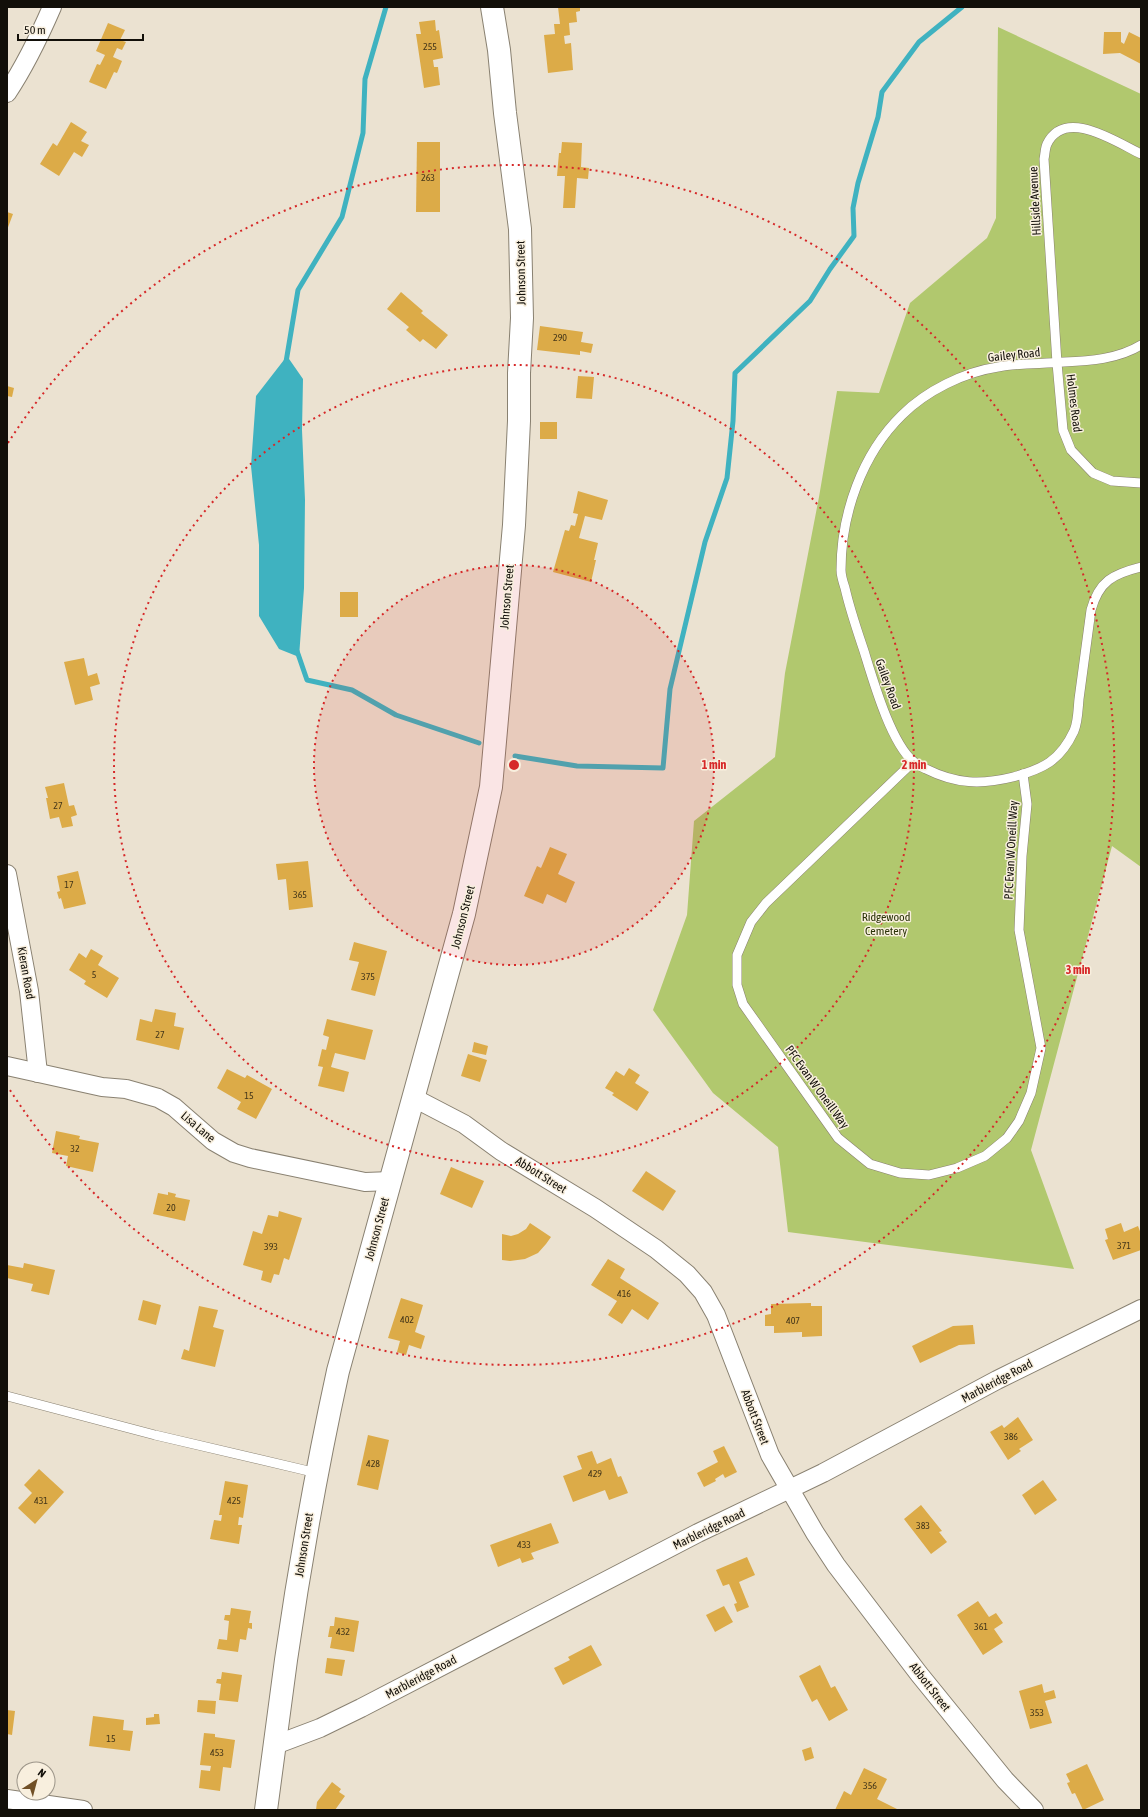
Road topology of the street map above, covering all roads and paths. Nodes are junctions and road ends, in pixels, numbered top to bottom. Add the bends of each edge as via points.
1 (52, 7) edge
2 (492, 7) edge
3 (7, 93) edge
4 (1141, 154) edge
5 (1141, 344) edge
6 (1057, 363) junction
7 (1141, 483) edge
8 (1141, 568) edge
9 (913, 762) junction
10 (1023, 774) junction
11 (7, 874) edge
12 (7, 1066) edge
13 (38, 1073) junction
14 (414, 1098) junction
15 (391, 1181) junction
16 (1141, 1309) edge
17 (7, 1396) edge
18 (317, 1473) junction
19 (790, 1489) junction
20 (275, 1745) junction
21 (7, 1799) edge
22 (83, 1810) edge
23 (266, 1810) edge
24 (1034, 1810) edge

1 - 3 street via 21,73
2 - 14 street, Johnson Street via 520,229 522,318 514,525 491,787 464,914
4 - 6 lane, Hillside Avenue via 1086,128 1075,126 1057,131 1047,144 1044,159
5 - 6 lane, Holmes Road via 1133,350 1111,357
6 - 7 lane, Holmes Road via 1063,430 1070,450 1093,473 1112,481
6 - 9 lane, Gailey Road via 997,367 964,376 929,394 902,414 880,440 851,502 844,536 841,571 850,608 895,738
8 - 10 lane, Gailey Road via 1126,571 1106,581 1095,596 1090,610 1075,729 1065,748 1052,763
9 - 10 lane, Gailey Road via 939,776 966,783 994,782
9 - 10 lane, PFC Evan W Oneill Way via 766,903 751,922 738,955 737,985 743,1004 838,1138 870,1164 900,1173 929,1174 957,1168 985,1156 1007,1138 1019,1122 1031,1093 1041,1048 1019,930 1027,804
11 - 13 street, Kieran Road via 30,991
12 - 13 street, Lisa Lane
13 - 15 street, Lisa Lane via 102,1087 126,1089 158,1098 174,1107 213,1141 234,1153 250,1158 365,1182
14 - 15 street, Johnson Street
14 - 19 street, Abbott Street via 464,1124 501,1151 595,1208 687,1274 703,1292 716,1315 770,1455
15 - 18 street, Johnson Street via 338,1371
16 - 19 street, Marbleridge Road via 997,1380
17 - 18 lane via 155,1435
18 - 20 street, Johnson Street via 288,1645
19 - 20 street, Marbleridge Road via 320,1728
19 - 24 street, Abbott Street via 836,1565 893,1640 1005,1780
20 - 23 street, Johnson Street
21 - 22 street

